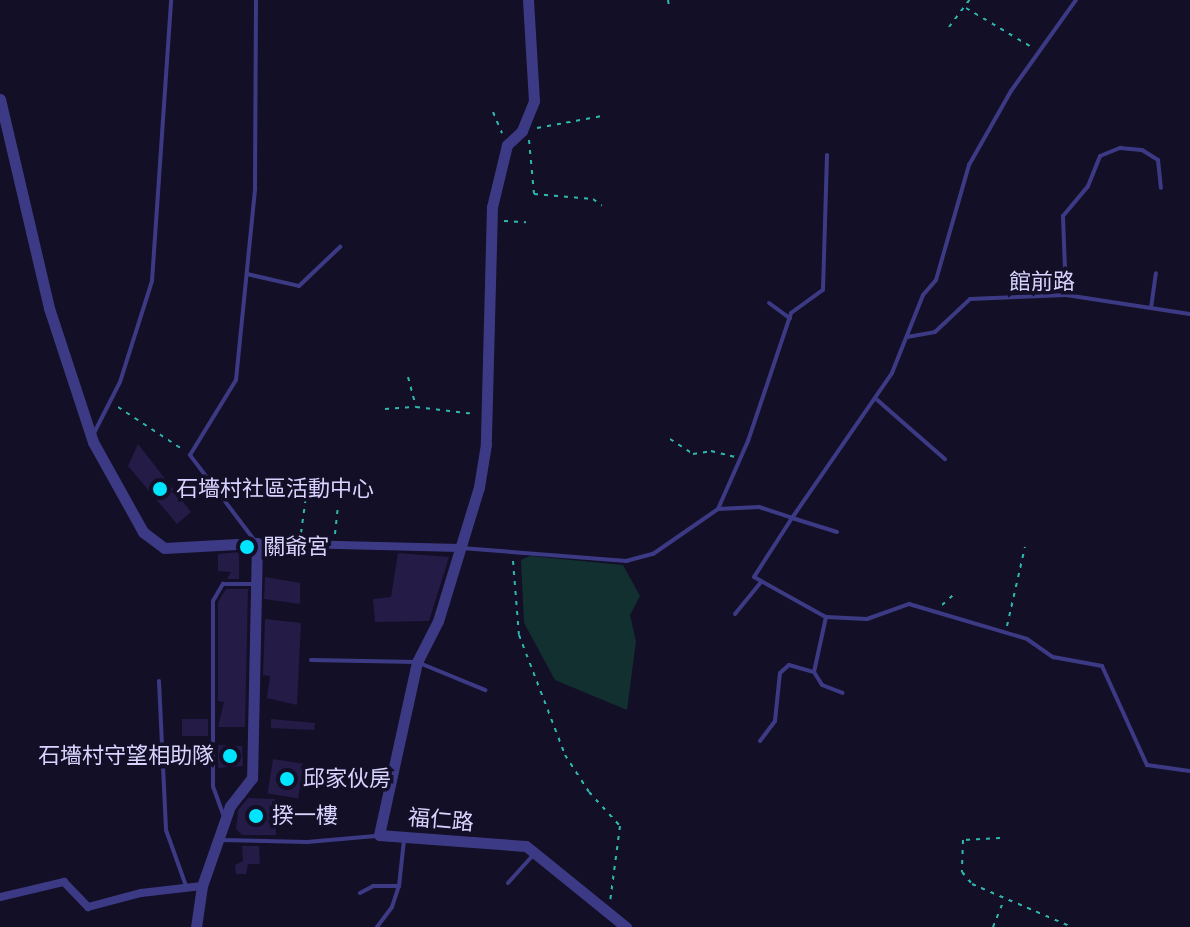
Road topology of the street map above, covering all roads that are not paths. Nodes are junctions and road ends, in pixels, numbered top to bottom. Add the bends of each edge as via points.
1 (171, 0) edge
2 (256, 0) edge
3 (528, 0) edge
4 (1076, 0) edge
5 (0, 99) edge
6 (827, 155) dead end
7 (1161, 188) dead end
8 (340, 247) dead end
9 (1156, 273) dead end
10 (247, 274) junction
11 (1066, 295) junction
12 (769, 303) dead end
13 (1151, 308) junction
14 (1190, 314) edge
15 (791, 318) junction
16 (907, 337) junction
17 (874, 398) junction
18 (92, 437) junction
19 (945, 459) dead end
20 (718, 509) junction
21 (792, 518) junction
22 (837, 532) dead end
23 (257, 543) junction
24 (460, 548) junction
25 (762, 581) junction
26 (259, 584) junction
27 (735, 614) dead end
28 (826, 617) junction
29 (311, 660) dead end
30 (417, 662) junction
31 (814, 672) junction
32 (159, 681) dead end
33 (485, 690) dead end
34 (843, 693) dead end
35 (760, 741) dead end
36 (1190, 771) edge
37 (225, 820) junction
38 (379, 835) junction
39 (404, 836) junction
40 (219, 840) junction
41 (535, 853) junction
42 (508, 883) dead end
43 (202, 886) junction
44 (399, 886) junction
45 (187, 888) junction
46 (360, 893) dead end
47 (0, 897) edge
48 (621, 925) edge
49 (196, 927) edge
50 (377, 927) edge

1 - 18 lane via 152,281 110,402
2 - 10 lane via 255,188
3 - 24 street, 福仁路 via 534,101 522,131 507,145 496,176 487,416 479,487
4 - 16 lane via 1038,51 969,165 936,280 923,295
5 - 18 street via 49,308
6 - 15 lane via 826,279 823,290 810,295
7 - 11 lane via 1158,160 1142,150 1120,148 1100,156 1088,186 1063,216
8 - 10 lane via 299,286
9 - 13 lane
10 - 23 lane via 236,380 190,455
11 - 13 lane, 館前路
11 - 16 lane, 館前路 via 970,299 935,332
12 - 15 lane
13 - 14 lane, 館前路
15 - 20 lane
16 - 17 lane
17 - 19 lane
17 - 21 lane
18 - 23 street via 143,532 164,548
20 - 21 lane via 759,507
20 - 24 lane via 653,554 626,561
21 - 22 lane
21 - 25 lane via 754,577
23 - 24 street
23 - 26 street
24 - 30 street, 福仁路 via 438,621
25 - 27 lane
25 - 28 lane
26 - 37 street via 252,778
26 - 37 lane via 223,584 213,601 213,787
28 - 31 lane
28 - 36 lane via 867,619 909,604 1027,639 1053,657 1102,666 1147,765
29 - 30 lane
30 - 33 lane
30 - 38 street, 福仁路
31 - 34 lane via 822,685
31 - 35 lane via 789,665 780,673 775,721
32 - 45 lane via 166,830
37 - 40 street
38 - 39 street, 福仁路
38 - 40 lane via 307,842
39 - 41 street, 福仁路 via 526,846
39 - 44 lane
40 - 43 street
41 - 42 lane
41 - 48 street, 福仁路
43 - 45 street
43 - 49 street
44 - 46 lane via 373,886
44 - 50 lane
45 - 47 street via 88,907 64,882

